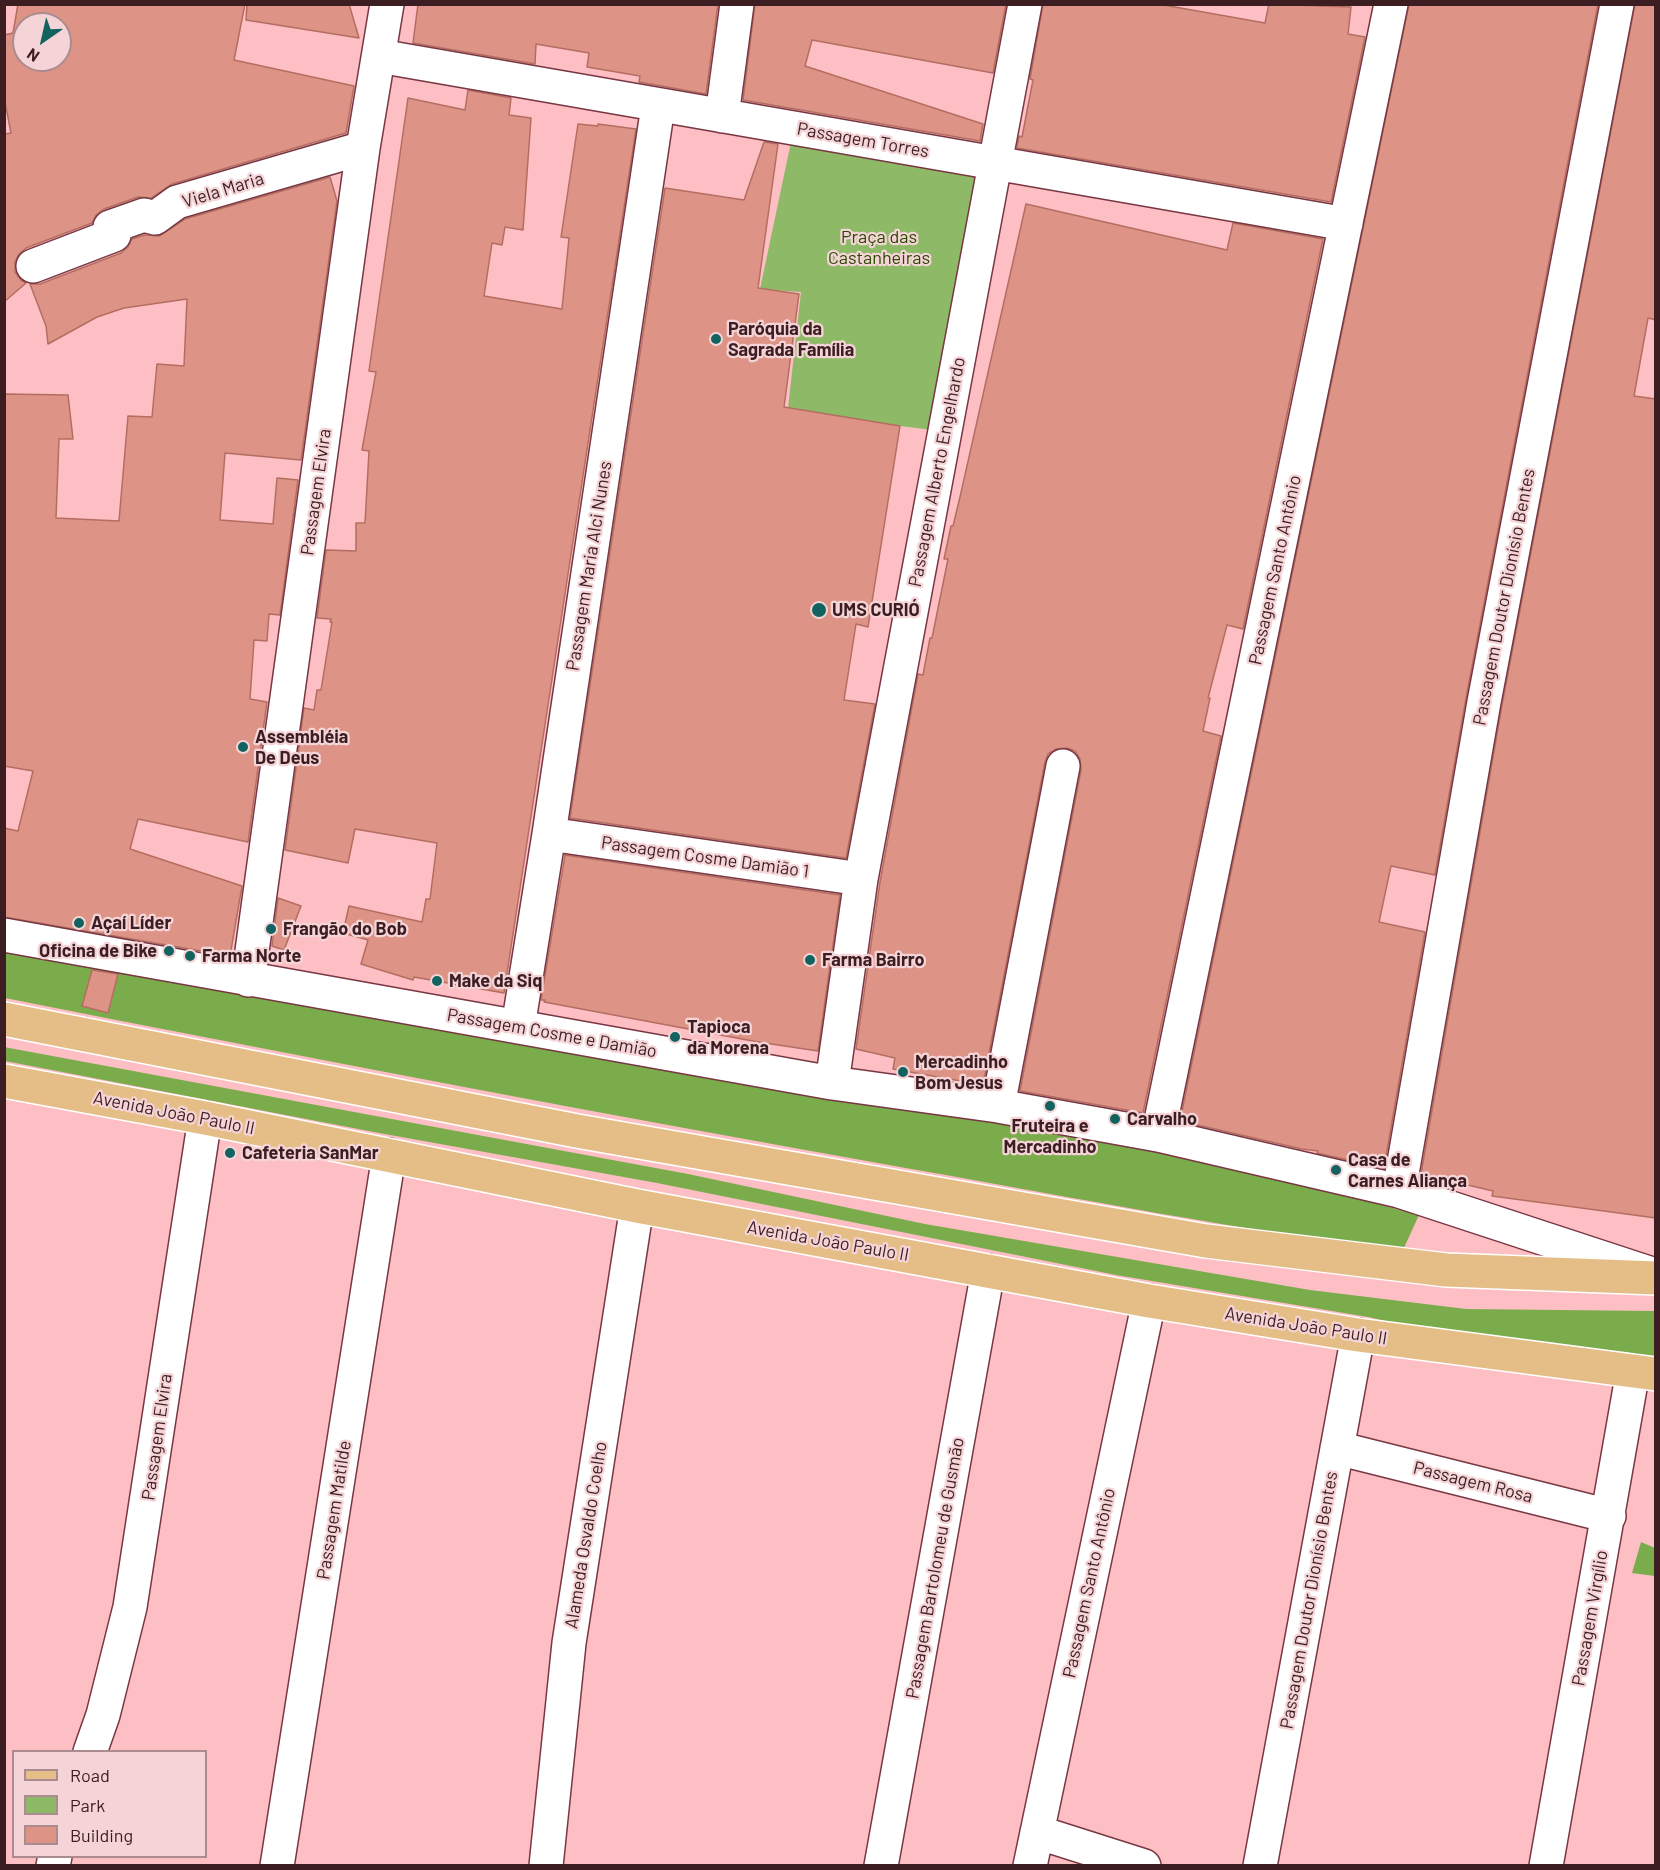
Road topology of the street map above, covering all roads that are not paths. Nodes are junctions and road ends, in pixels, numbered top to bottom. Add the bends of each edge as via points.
1 (387, 4) edge
2 (737, 4) edge
3 (1025, 4) edge
4 (1391, 4) edge
5 (1617, 4) edge
6 (379, 56) junction
7 (658, 106) junction
8 (722, 116) junction
9 (363, 148) junction
10 (995, 163) junction
11 (1346, 224) junction
12 (33, 266) dead end
13 (1063, 766) dead end
14 (549, 834) junction
15 (861, 879) junction
16 (4, 936) edge
17 (248, 980) junction
18 (4, 1018) edge
19 (518, 1027) junction
20 (4, 1080) edge
21 (832, 1083) junction
22 (998, 1106) junction
23 (205, 1118) junction
24 (1158, 1135) junction
25 (389, 1155) junction
26 (1399, 1191) junction
27 (637, 1206) junction
28 (988, 1271) junction
29 (1656, 1277) edge
30 (1149, 1301) junction
31 (1358, 1335) junction
32 (1644, 1372) edge
33 (1337, 1448) junction
34 (1609, 1516) junction
35 (91, 1750) edge
36 (1036, 1832) junction
37 (277, 1866) edge
38 (546, 1866) edge
39 (881, 1866) edge
40 (1030, 1866) edge
41 (1144, 1866) edge
42 (1260, 1866) edge
43 (1546, 1866) edge

1 - 6 street, Passagem Elvira
2 - 8 street
3 - 10 street, Passagem Alberto Engelhardo
4 - 11 street, Passagem Santo Antônio
5 - 26 street, Passagem Doutor Dionísio Bentes via 1486,691
6 - 7 street, Passagem Torres
6 - 9 street, Passagem Elvira
7 - 8 street, Passagem Torres
7 - 14 street, Passagem Maria Alci Nunes
8 - 10 street, Passagem Torres
9 - 12 street, Viela Maria via 177,202 155,218 144,214 110,227 114,235
9 - 17 street, Passagem Elvira
10 - 11 street, Passagem Torres
10 - 15 street, Passagem Alberto Engelhardo
11 - 24 street, Passagem Santo Antônio
13 - 22 street
14 - 15 street, Passagem Cosme Damião 1
14 - 19 street, Passagem Maria Alci Nunes
15 - 21 street, Passagem Alberto Engelhardo
16 - 17 street, Passagem Cosme e Damião
17 - 19 street, Passagem Cosme e Damião
18 - 29 main road via 577,1131 1206,1240 1446,1270
19 - 21 street, Passagem Cosme e Damião
20 - 23 main road, Avenida João Paulo II
21 - 22 street, Passagem Cosme e Damião
22 - 24 street, Passagem Cosme e Damião
23 - 25 main road, Avenida João Paulo II
23 - 35 street, Passagem Elvira via 130,1607
24 - 26 street, Passagem Cosme e Damião
25 - 27 main road, Avenida João Paulo II
25 - 37 street, Passagem Matilde
26 - 29 street, Passagem Cosme e Damião
27 - 28 main road, Avenida João Paulo II
27 - 38 street, Alameda Osvaldo Coelho via 569,1643
28 - 30 main road, Avenida João Paulo II
28 - 39 street, Passagem Bartolomeu de Gusmão
30 - 31 main road, Avenida João Paulo II
30 - 36 street, Passagem Santo Antônio
31 - 32 main road, Avenida João Paulo II
31 - 33 street, Passagem Doutor Dionísio Bentes
32 - 34 street, Passagem Virgílio
33 - 34 street, Passagem Rosa
33 - 42 street, Passagem Doutor Dionísio Bentes
34 - 43 street, Passagem Virgílio
36 - 40 street, Passagem Santo Antônio
36 - 41 street

